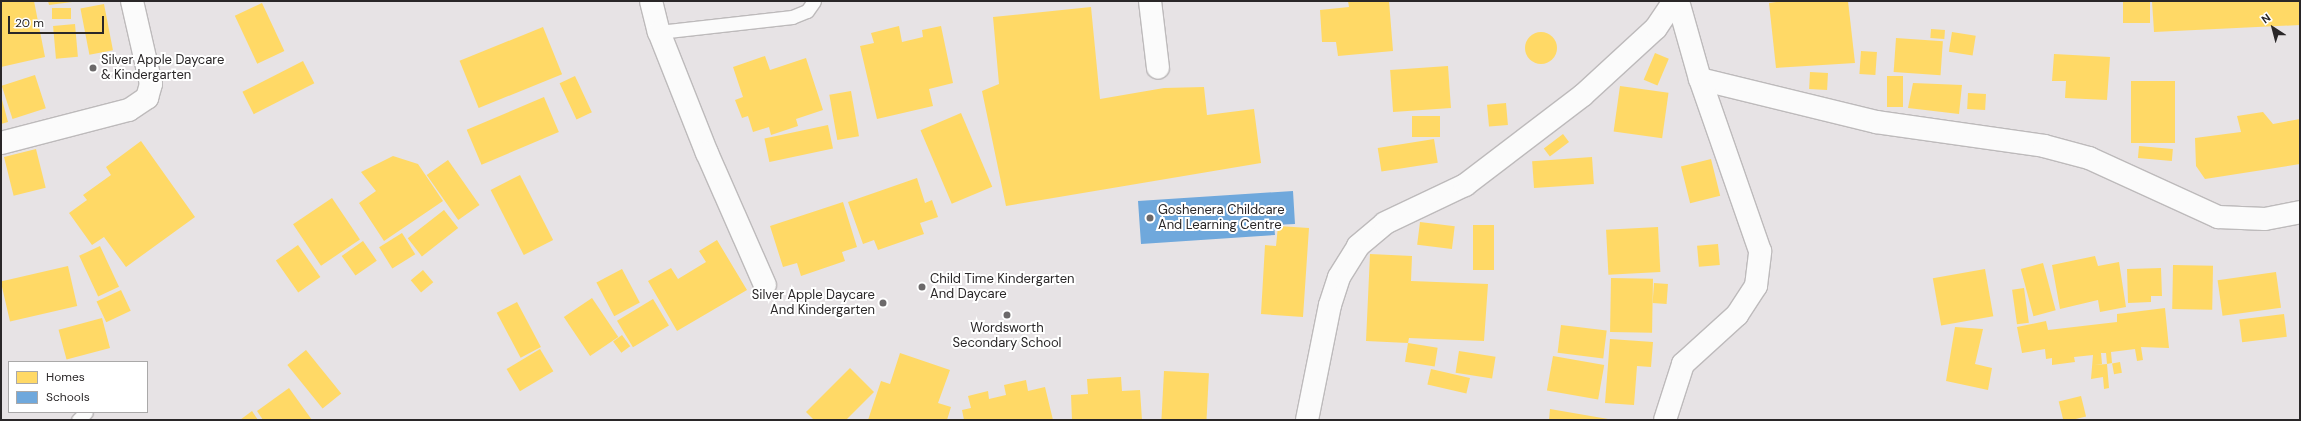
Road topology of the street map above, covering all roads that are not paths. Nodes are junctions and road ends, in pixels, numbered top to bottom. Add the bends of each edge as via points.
1 (132, 1) edge
2 (651, 1) edge
3 (814, 1) edge
4 (1150, 1) edge
5 (1674, 1) edge
6 (1678, 1) edge
7 (659, 32) junction
8 (1158, 68) dead end
9 (1700, 79) junction
10 (1, 143) edge
11 (2300, 212) edge
12 (765, 285) dead end
13 (1307, 420) edge
14 (1665, 420) edge

1 - 10 street via 152,84 147,98 129,110
2 - 7 street
3 - 7 lane via 807,11 792,17
4 - 8 street
5 - 13 street via 1656,28 1582,96 1465,185 1385,224 1358,246 1339,277 1330,305
6 - 9 street
7 - 12 street
9 - 11 street via 1876,122 2044,146 2089,158 2218,217 2265,219
9 - 14 street via 1760,251 1756,286 1737,315 1683,364

